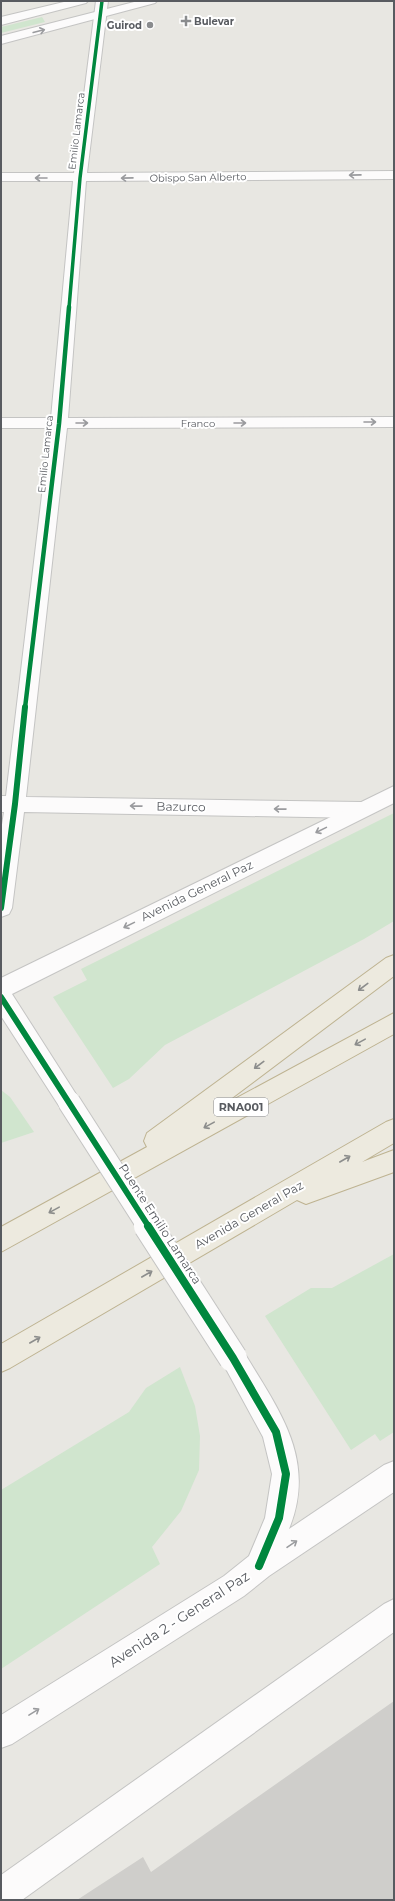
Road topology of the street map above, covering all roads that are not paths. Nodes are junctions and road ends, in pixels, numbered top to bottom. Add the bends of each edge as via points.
1 (82, 1) edge
2 (151, 1) edge
3 (101, 8) edge
4 (1, 21) edge
5 (1, 40) edge
6 (394, 175) edge
7 (1, 178) edge
8 (80, 178) junction
9 (394, 422) edge
10 (1, 423) edge
11 (59, 424) junction
12 (394, 794) edge
13 (8, 804) edge
14 (361, 810) junction
15 (1, 908) edge
16 (394, 964) edge
17 (1, 989) edge
18 (1, 997) edge
19 (394, 1023) edge
20 (394, 1130) edge
21 (394, 1161) edge
22 (89, 1192) junction
23 (251, 1214) junction
24 (1, 1240) edge
25 (1, 1359) edge
26 (394, 1475) edge
27 (259, 1566) junction
28 (394, 1614) edge
29 (1, 1733) edge
30 (1, 1895) edge

1 - 4 street
2 - 3 street
5 -> 3 street
3 - 8 street, Emilio Lamarca
6 -> 8 street, Obispo San Alberto
8 -> 7 street, Obispo San Alberto
8 - 11 street, Emilio Lamarca
11 -> 9 street, Franco
10 - 11 street, Franco
11 - 13 street, Emilio Lamarca via 21,740
12 - 14 street, Avenida General Paz
14 -> 13 street, Bazurco
13 - 15 street, Emilio Lamarca
14 -> 17 street, Avenida General Paz
16 -> 22 highway
18 - 27 street, Puente Emilio Lamarca, bridge via 233,1358 276,1432 286,1474 279,1518
19 -> 22 highway, RNA001
23 -> 20 highway, Avenida General Paz
21 - 23 highway
22 -> 24 highway, RNA001
25 -> 23 highway, Avenida General Paz
27 -> 26 street, Avenida 2 - General Paz
29 -> 27 street, Avenida 2 - General Paz via 234,1586
28 - 30 street

